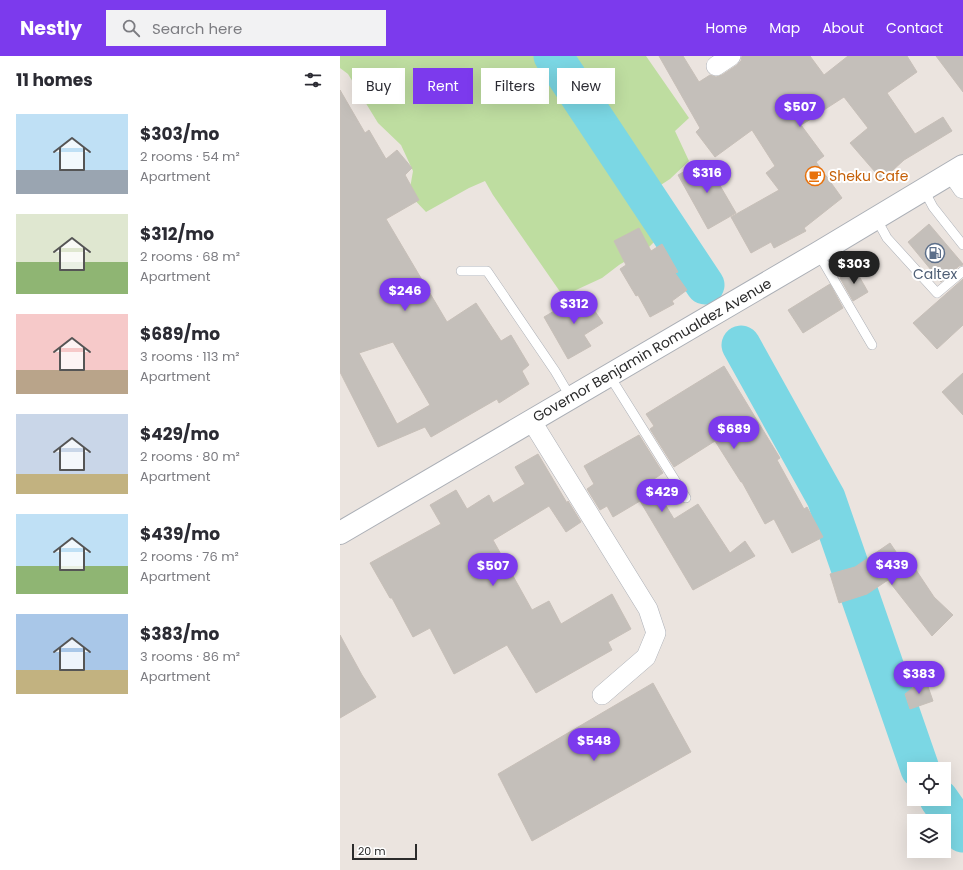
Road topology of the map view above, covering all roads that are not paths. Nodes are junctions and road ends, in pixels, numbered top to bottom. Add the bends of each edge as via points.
1 (959, 176) edge
2 (924, 190) junction
3 (876, 218) junction
4 (963, 245) edge
5 (818, 253) junction
6 (461, 271) dead end
7 (963, 271) edge
8 (872, 345) dead end
9 (609, 375) junction
10 (572, 398) junction
11 (532, 420) junction
12 (686, 498) dead end
13 (341, 531) edge
14 (602, 694) dead end

1 - 2 main road, Governor Benjamin Romualdez Avenue
2 - 3 main road, Governor Benjamin Romualdez Avenue
2 - 4 lane
3 - 5 main road, Governor Benjamin Romualdez Avenue
3 - 7 lane via 887,238 937,293
5 - 8 lane
5 - 9 main road, Governor Benjamin Romualdez Avenue
6 - 10 lane via 487,271
9 - 10 main road, Governor Benjamin Romualdez Avenue
9 - 12 lane
10 - 11 main road, Governor Benjamin Romualdez Avenue
11 - 13 main road, Governor Benjamin Romualdez Avenue
11 - 14 street via 648,609 656,633 646,657

